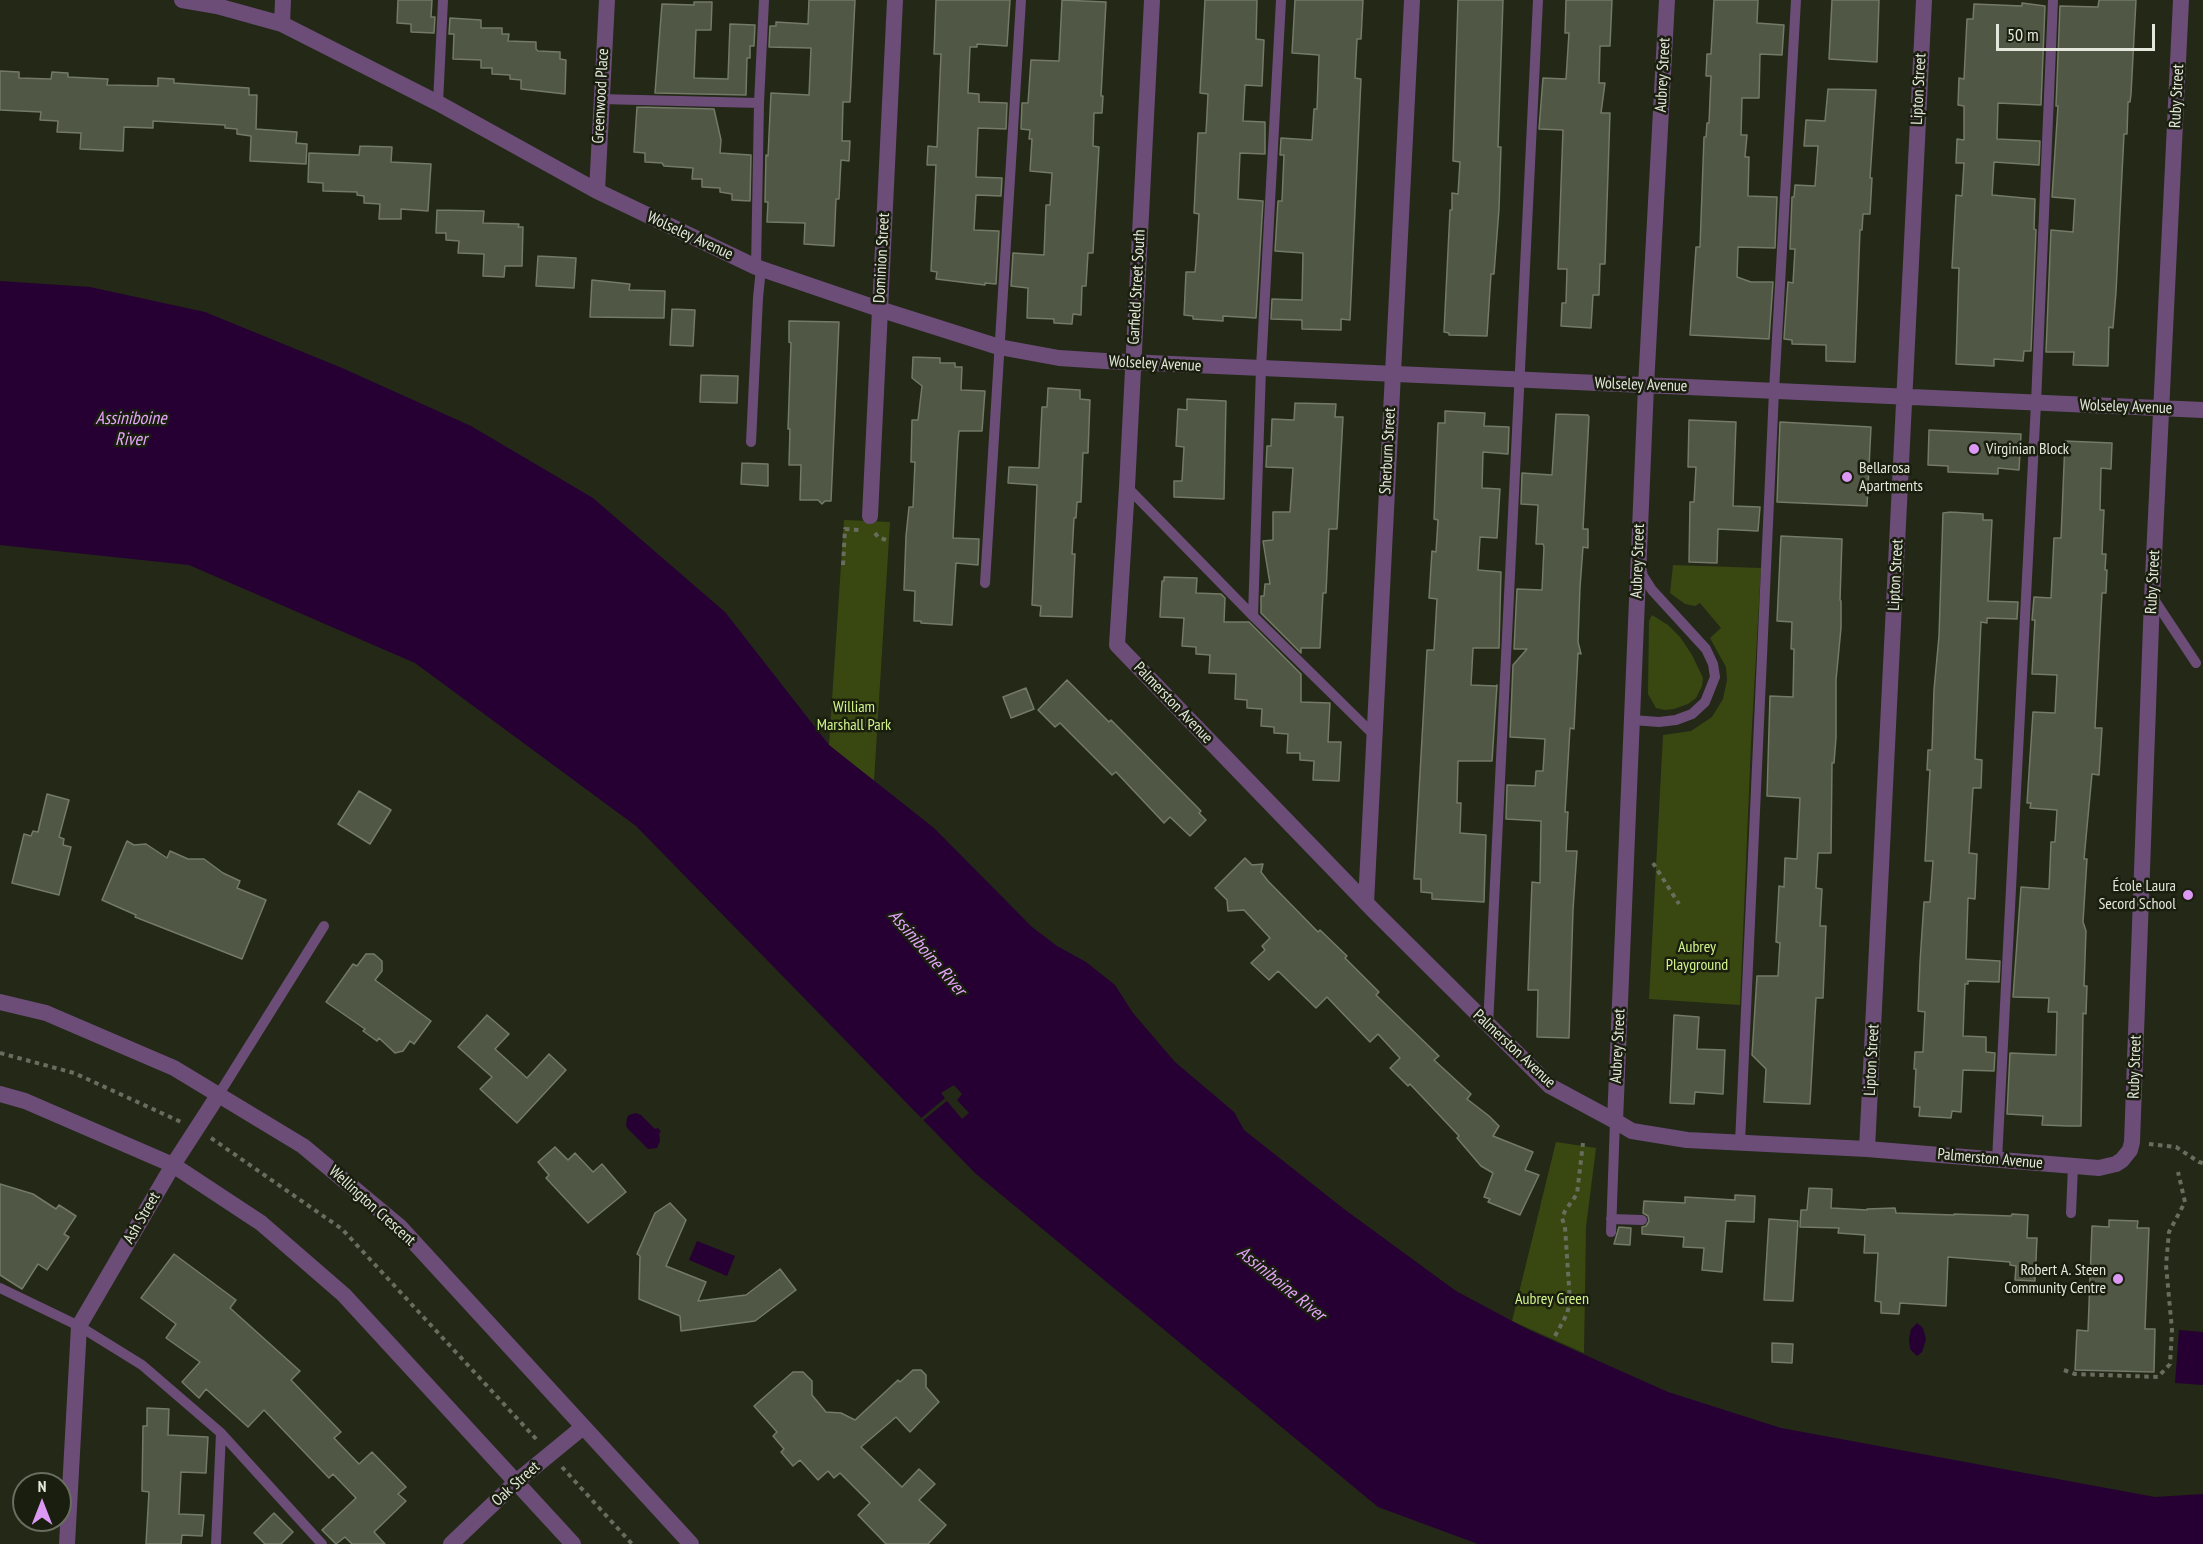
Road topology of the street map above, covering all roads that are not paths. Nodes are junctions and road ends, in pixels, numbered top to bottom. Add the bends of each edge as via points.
1 (182, 0) edge
2 (283, 0) edge
3 (443, 0) edge
4 (607, 0) edge
5 (764, 0) edge
6 (895, 0) edge
7 (1021, 0) edge
8 (1152, 0) edge
9 (1281, 0) edge
10 (1412, 0) edge
11 (1538, 0) edge
12 (1667, 0) edge
13 (1796, 0) edge
14 (1924, 0) edge
15 (2054, 0) edge
16 (2181, 0) edge
17 (282, 24) junction
18 (600, 99) junction
19 (438, 103) junction
20 (759, 103) junction
21 (597, 191) junction
22 (758, 267) junction
23 (879, 309) junction
24 (999, 347) junction
25 (1133, 362) junction
26 (1261, 368) junction
27 (1392, 374) junction
28 (1518, 380) junction
29 (1646, 386) junction
30 (1774, 391) junction
31 (1904, 397) junction
32 (2036, 403) junction
33 (2161, 408) junction
34 (2203, 410) edge
35 (751, 442) dead end
36 (1128, 488) junction
37 (870, 516) dead end
38 (1638, 559) junction
39 (985, 583) dead end
40 (2152, 598) junction
41 (1254, 616) junction
42 (1117, 645) joint
43 (2196, 663) dead end
44 (1632, 720) junction
45 (1375, 736) junction
46 (1366, 903) junction
47 (324, 926) dead end
48 (0, 1002) edge
49 (1488, 1026) junction
50 (0, 1094) edge
51 (219, 1094) junction
52 (1615, 1121) junction
53 (1740, 1143) junction
54 (1868, 1149) junction
55 (1997, 1160) junction
56 (2122, 1160) joint
57 (173, 1165) junction
58 (2073, 1166) junction
59 (2071, 1213) dead end
60 (1611, 1219) junction
61 (1642, 1220) dead end
62 (1611, 1232) dead end
63 (0, 1288) edge
64 (79, 1326) junction
65 (583, 1427) junction
66 (221, 1433) junction
67 (516, 1482) junction
68 (67, 1544) edge
69 (216, 1544) edge
70 (322, 1544) edge
71 (452, 1544) edge
72 (573, 1544) edge
73 (691, 1544) edge

1 - 17 street, Wolseley Avenue
2 - 17 street
3 - 19 lane
4 - 18 street, Greenwood Place
5 - 20 lane
6 - 23 street, Dominion Street
7 - 24 lane
8 - 25 street, Garfield Street South
9 - 26 lane
10 - 27 street, Sherburn Street
11 - 28 lane
12 - 29 street, Aubrey Street
13 - 30 lane
14 - 31 street, Lipton Street
15 - 32 lane
16 - 33 street, Ruby Street
17 - 19 street, Wolseley Avenue
18 - 20 lane
18 - 21 street, Greenwood Place
19 - 21 street, Wolseley Avenue
20 - 22 lane
21 - 22 street, Wolseley Avenue
22 - 23 street, Wolseley Avenue
22 - 35 lane
23 - 24 street, Wolseley Avenue
23 - 37 street, Dominion Street
24 - 25 street, Wolseley Avenue via 1059,358
24 - 39 lane
25 - 26 street, Wolseley Avenue
25 - 36 street, Garfield Street South
26 - 27 street, Wolseley Avenue
26 - 41 lane
27 - 28 street, Wolseley Avenue
27 - 45 street, Sherburn Street
28 - 29 street, Wolseley Avenue
28 - 49 lane
29 - 30 street, Wolseley Avenue
29 - 38 street, Aubrey Street
30 - 31 street, Wolseley Avenue
30 - 53 lane
31 - 32 street, Wolseley Avenue
31 - 54 street, Lipton Street
32 - 33 street, Wolseley Avenue
32 - 55 lane
33 - 34 street, Wolseley Avenue
33 - 40 street, Ruby Street
36 - 41 lane
36 - 42 street, Garfield Street South
38 - 44 street, Aubrey Street
38 - 44 lane via 1652,590 1706,649 1715,677 1705,702 1692,714 1659,722
40 - 43 lane
40 - 56 street, Ruby Street via 2132,1142
41 - 45 lane
42 - 46 street, Palmerston Avenue
44 - 52 street, Aubrey Street
45 - 46 street, Sherburn Street
46 - 49 street, Palmerston Avenue
47 - 51 lane, Ash Street
48 - 51 street, Wellington Crescent via 46,1013 174,1068
49 - 52 street, Palmerston Avenue via 1550,1086
50 - 57 street via 25,1101
51 - 57 street, Ash Street
51 - 65 street, Wellington Crescent via 303,1146 400,1227
52 - 53 street, Palmerston Avenue via 1632,1131
52 - 60 lane
53 - 54 street, Palmerston Avenue
54 - 55 street, Palmerston Avenue
55 - 58 street, Palmerston Avenue
56 - 58 street, Palmerston Avenue via 2099,1168
57 - 64 street, Ash Street
57 - 67 street via 261,1223 344,1295
58 - 59 lane
60 - 61 lane
60 - 62 lane
63 - 64 lane
64 - 66 lane via 142,1365
64 - 68 street, Ash Street
65 - 67 street, Oak Street
65 - 73 street, Wellington Crescent
66 - 69 lane
66 - 70 lane
67 - 71 street, Oak Street
67 - 72 street

